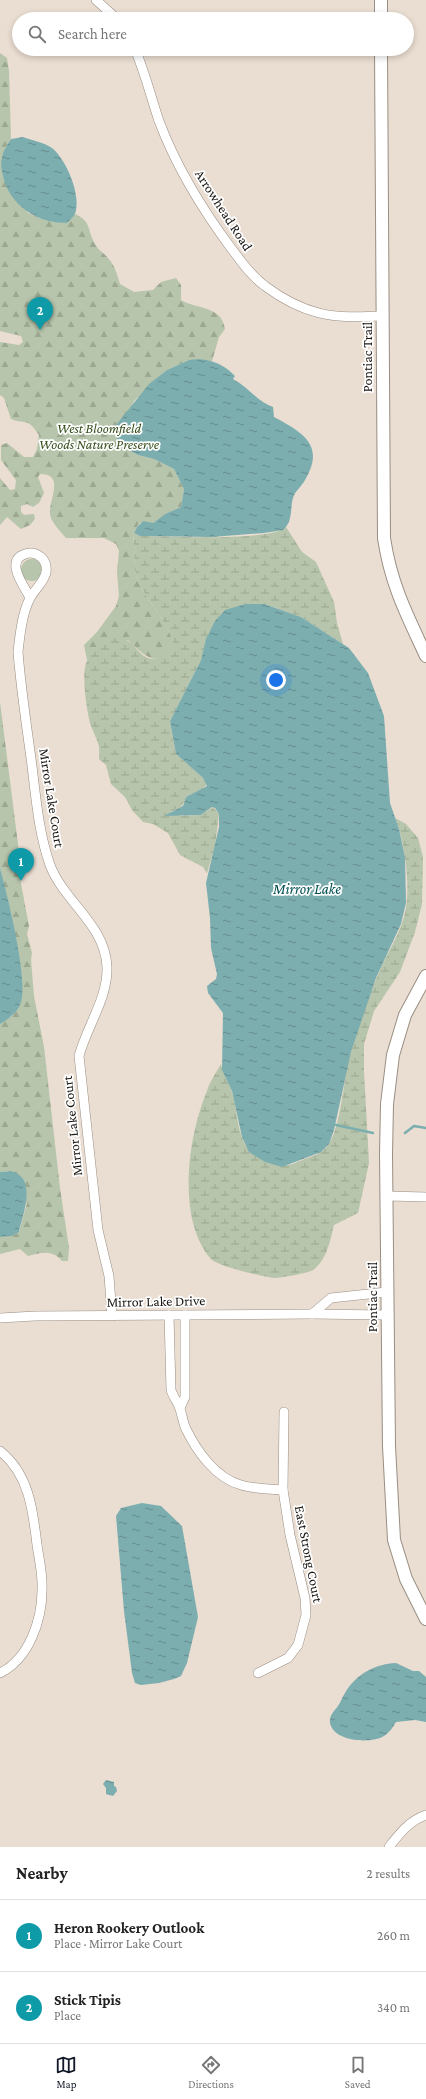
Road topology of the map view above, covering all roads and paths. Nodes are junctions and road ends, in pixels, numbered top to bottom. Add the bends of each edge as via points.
1 (96, 0) edge
2 (381, 0) edge
3 (109, 12) edge
4 (381, 12) edge
5 (137, 56) edge
6 (381, 56) edge
7 (382, 316) junction
8 (30, 598) junction
9 (426, 656) edge
10 (426, 976) edge
11 (387, 1196) junction
12 (426, 1197) edge
13 (386, 1292) junction
14 (312, 1314) junction
15 (169, 1315) junction
16 (185, 1315) junction
17 (387, 1315) junction
18 (112, 1316) junction
19 (0, 1318) edge
20 (170, 1371) junction
21 (185, 1371) junction
22 (180, 1408) junction
23 (284, 1412) dead end
24 (0, 1451) edge
25 (284, 1490) junction
26 (426, 1619) edge
27 (0, 1672) edge
28 (258, 1673) dead end
29 (426, 1815) edge
30 (389, 1847) edge

1 - 3 street
2 - 4 main road
5 - 7 street, Arrowhead Road via 160,121 182,172 213,225 246,268 281,298 307,309 338,316
6 - 7 main road, Pontiac Trail
7 - 9 main road, Pontiac Trail via 384,538 392,580
8 - 8 street, Mirror Lake Court via 47,571 46,562 40,555 32,553 24,554 17,560 16,567 17,575
8 - 18 street, Mirror Lake Court via 20,632 18,652 41,830 58,883 92,923 103,948 107,966 105,988 79,1056 98,1230 109,1276
10 - 11 main road, Pontiac Trail via 405,1015 393,1055 387,1104
11 - 12 street
11 - 13 main road, Pontiac Trail
13 - 14 street via 332,1298
13 - 17 main road, Pontiac Trail
14 - 16 street, Mirror Lake Drive
14 - 17 street, Mirror Lake Drive
15 - 16 street, Mirror Lake Drive
15 - 18 street, Mirror Lake Drive
15 - 20 street
16 - 21 street
17 - 26 main road, Pontiac Trail via 389,1446 394,1540 406,1579
18 - 19 street, Mirror Lake Drive
20 - 21 street
20 - 22 street via 171,1390
21 - 22 street via 185,1397
22 - 25 street via 184,1425 194,1445 218,1472 239,1485
23 - 25 street, East Strong Court
24 - 27 street via 22,1477 32,1505 42,1589 39,1616 32,1638 8,1669
25 - 28 street, East Strong Court via 306,1615 298,1645 288,1658
29 - 30 street via 414,1820 402,1830

